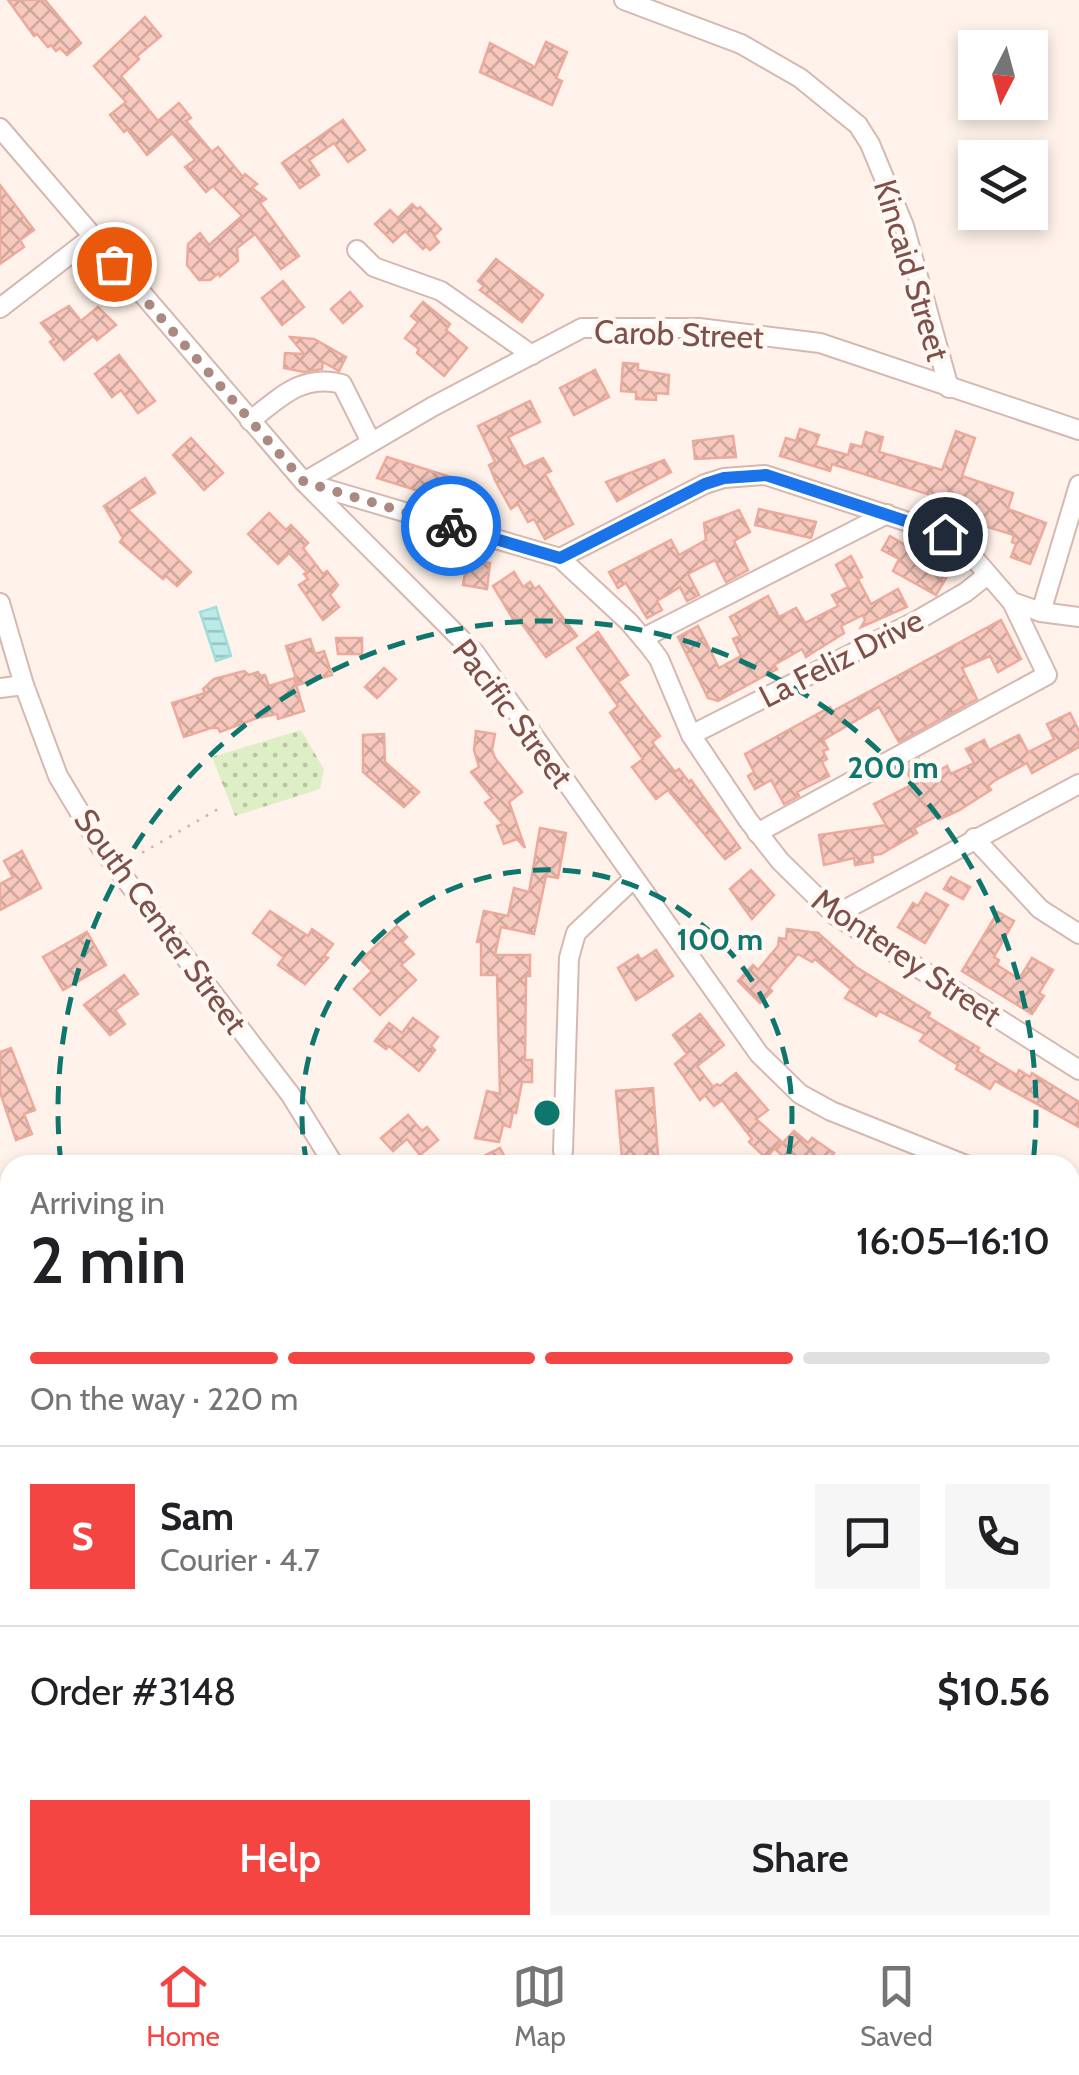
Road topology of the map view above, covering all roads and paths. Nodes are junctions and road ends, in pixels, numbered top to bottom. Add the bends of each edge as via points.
1 (624, 0) edge
2 (0, 128) edge
3 (92, 238) junction
4 (356, 250) dead end
5 (0, 308) edge
6 (532, 355) junction
7 (949, 388) junction
8 (250, 421) junction
9 (1079, 430) edge
10 (372, 442) junction
11 (304, 482) junction
12 (1079, 485) edge
13 (888, 514) junction
14 (560, 558) junction
15 (986, 576) junction
16 (1012, 602) junction
17 (0, 604) edge
18 (1041, 612) junction
19 (1079, 617) edge
20 (642, 638) junction
21 (24, 685) junction
22 (0, 688) edge
23 (692, 735) junction
24 (231, 780) dead end
25 (222, 783) dead end
26 (1077, 788) edge
27 (220, 808) dead end
28 (758, 833) junction
29 (974, 838) junction
30 (128, 862) dead end
31 (633, 878) junction
32 (835, 914) junction
33 (1079, 934) edge
34 (1079, 1070) edge
35 (563, 1152) dead end
36 (328, 1155) edge
37 (940, 1155) edge

1 - 7 street, Kincaid Street via 741,44 800,78 858,125 904,226
2 - 3 street, Pacific Street
3 - 5 street
3 - 8 street, Pacific Street
4 - 6 street via 374,267 441,291
6 - 7 street, Carob Street via 582,328 699,328 820,343
6 - 10 street, Carob Street
7 - 9 street, Carob Street
8 - 10 street via 292,388 330,380 342,384
8 - 11 street, Pacific Street
10 - 11 street, Carob Street
11 - 14 street, Monterey Street
11 - 31 street, Pacific Street via 475,653
12 - 18 street
13 - 14 street via 766,475 724,478
13 - 15 street via 945,534
13 - 20 street
14 - 20 street, Monterey Street
15 - 16 street
15 - 23 street, La Feliz Drive via 918,620
16 - 18 street
16 - 28 street via 1047,675
17 - 21 street, South Center Street
18 - 19 street
20 - 23 street, Monterey Street via 659,659
21 - 22 street
21 - 36 street, South Center Street via 58,776 100,846 290,1094
23 - 28 street, Monterey Street
24 - 25 path
26 - 29 street
27 - 30 path
28 - 32 street, Monterey Street
29 - 32 street
29 - 33 street via 1040,909
31 - 35 street via 576,934 569,958
31 - 37 street, Pacific Street via 758,1054 800,1094
32 - 34 street, Monterey Street

